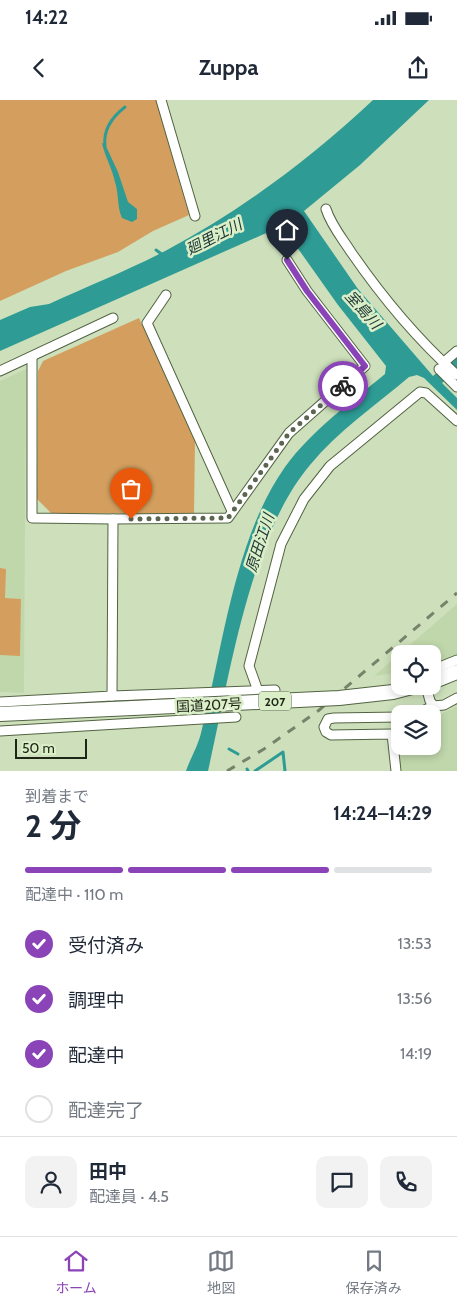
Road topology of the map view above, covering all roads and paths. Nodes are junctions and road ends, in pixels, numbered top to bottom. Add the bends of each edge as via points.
1 (161, 100) edge
2 (326, 210) dead end
3 (195, 216) dead end
4 (287, 260) dead end
5 (166, 295) dead end
6 (113, 318) dead end
7 (457, 351) edge
8 (32, 357) junction
9 (441, 366) junction
10 (0, 371) edge
11 (454, 376) edge
12 (457, 387) edge
13 (456, 420) edge
14 (232, 511) junction
15 (113, 519) junction
16 (457, 660) edge
17 (441, 666) edge
18 (457, 672) edge
19 (441, 678) edge
20 (275, 690) dead end
21 (258, 691) junction
22 (391, 692) edge
23 (112, 696) junction
24 (457, 698) edge
25 (0, 702) edge
26 (441, 705) edge
27 (0, 714) edge
28 (391, 717) edge
29 (236, 718) dead end
30 (0, 731) edge
31 (391, 734) edge
32 (394, 755) edge
33 (396, 771) edge

1 - 3 street
2 - 9 street via 368,277
4 - 14 street via 365,366 289,433
5 - 14 street via 147,322
6 - 8 street
7 - 9 street
8 - 10 street
8 - 15 street via 32,518
9 - 11 street
11 - 12 street
13 - 21 street via 426,393 420,392 330,466 304,500 281,544 249,666
14 - 15 street via 228,518 220,520
15 - 23 street
16 - 17 street
18 - 19 highway
20 - 21 street
21 - 23 street
22 - 27 highway, 国道207号 / 207, bridge via 339,698
23 - 25 street
24 - 26 street
28 - 31 street via 334,718 328,719 324,727 331,734
29 - 30 street
32 - 33 street

